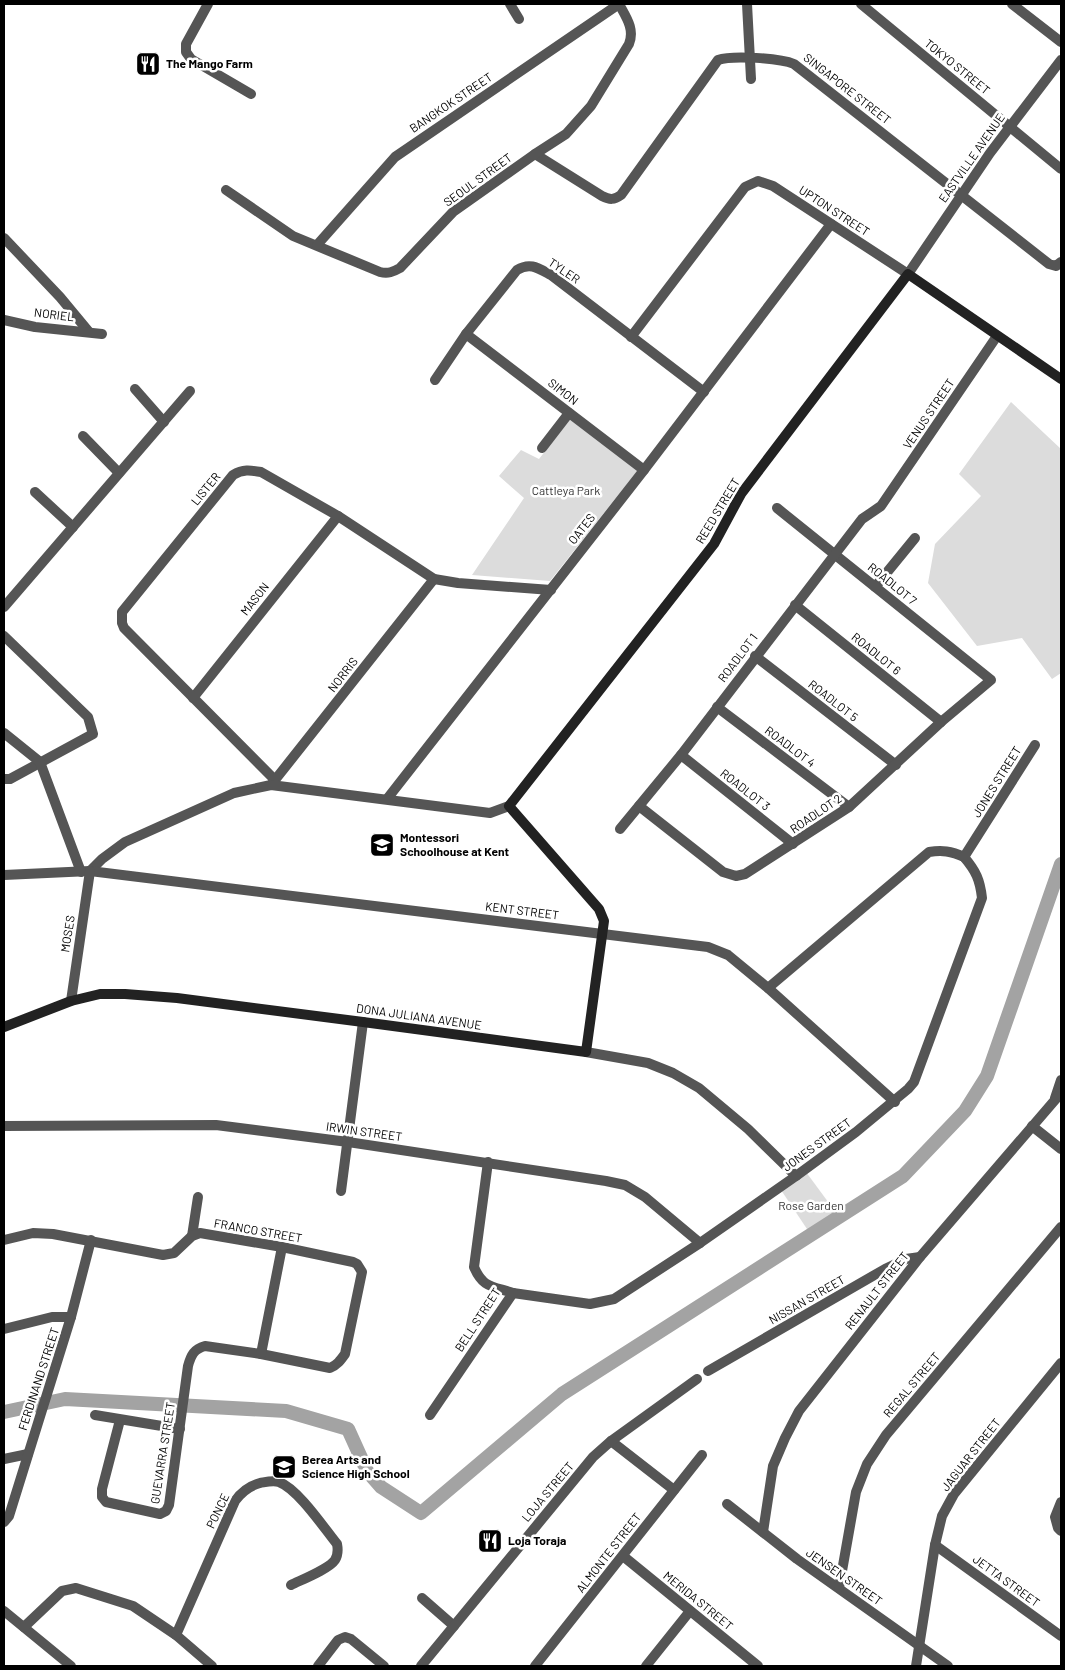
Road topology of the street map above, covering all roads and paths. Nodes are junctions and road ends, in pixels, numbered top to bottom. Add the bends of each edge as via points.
1 (208, 4) edge
2 (510, 4) edge
3 (619, 4) edge
4 (747, 4) edge
5 (861, 4) edge
6 (1012, 4) edge
7 (518, 19) dead end
8 (1061, 42) edge
9 (750, 58) junction
10 (1061, 60) edge
11 (751, 79) dead end
12 (251, 94) dead end
13 (1010, 126) junction
14 (535, 154) junction
15 (1061, 169) edge
16 (226, 190) dead end
17 (961, 194) junction
18 (831, 224) junction
19 (4, 238) edge
20 (317, 245) junction
21 (1061, 262) edge
22 (908, 274) junction
23 (4, 320) edge
24 (89, 332) junction
25 (102, 334) dead end
26 (466, 334) junction
27 (997, 336) junction
28 (631, 337) junction
29 (1061, 379) edge
30 (435, 380) dead end
31 (135, 389) dead end
32 (190, 391) dead end
33 (704, 392) junction
34 (569, 413) junction
35 (164, 422) junction
36 (83, 436) dead end
37 (542, 448) dead end
38 (644, 470) junction
39 (119, 473) junction
40 (35, 492) dead end
41 (881, 506) joint
42 (777, 508) dead end
43 (338, 516) junction
44 (73, 526) junction
45 (915, 538) dead end
46 (835, 555) junction
47 (434, 579) junction
48 (875, 587) junction
49 (551, 590) junction
50 (795, 605) junction
51 (4, 606) edge
52 (4, 636) edge
53 (755, 656) junction
54 (991, 680) joint
55 (193, 698) junction
56 (717, 707) junction
57 (941, 722) junction
58 (4, 733) edge
59 (1035, 745) dead end
60 (681, 755) junction
61 (40, 762) junction
62 (896, 764) junction
63 (4, 779) edge
64 (273, 783) junction
65 (387, 799) junction
66 (509, 806) junction
67 (639, 806) junction
68 (849, 807) junction
69 (620, 829) dead end
70 (793, 844) junction
71 (964, 857) junction
72 (86, 872) junction
73 (4, 875) edge
74 (602, 934) junction
75 (768, 988) junction
76 (71, 1001) junction
77 (363, 1022) junction
78 (4, 1027) edge
79 (586, 1052) junction
80 (1061, 1080) edge
81 (1061, 1093) edge
82 (1054, 1101) junction
83 (895, 1102) junction
84 (4, 1126) edge
85 (1032, 1126) junction
86 (348, 1142) junction
87 (1061, 1149) edge
88 (488, 1162) junction
89 (796, 1176) junction
90 (341, 1191) dead end
91 (198, 1197) dead end
92 (1061, 1227) edge
93 (192, 1236) junction
94 (4, 1240) edge
95 (92, 1240) junction
96 (700, 1243) junction
97 (282, 1247) junction
98 (920, 1257) junction
99 (362, 1272) joint
100 (512, 1293) junction
101 (72, 1317) junction
102 (4, 1329) edge
103 (261, 1354) junction
104 (1061, 1363) edge
105 (708, 1371) dead end
106 (697, 1378) dead end
107 (95, 1415) dead end
108 (430, 1415) dead end
109 (120, 1420) junction
110 (180, 1429) junction
111 (611, 1441) junction
112 (28, 1454) junction
113 (702, 1455) dead end
114 (4, 1460) edge
115 (674, 1490) junction
116 (1061, 1502) edge
117 (727, 1504) dead end
118 (4, 1522) edge
119 (1061, 1531) edge
120 (763, 1532) junction
121 (935, 1545) junction
122 (623, 1556) junction
123 (290, 1586) dead end
124 (839, 1588) junction
125 (422, 1598) dead end
126 (4, 1611) edge
127 (690, 1611) junction
128 (24, 1626) junction
129 (454, 1626) junction
130 (176, 1635) junction
131 (1061, 1636) edge
132 (920, 1646) junction
133 (72, 1666) edge
134 (212, 1666) edge
135 (318, 1666) edge
136 (384, 1666) edge
137 (421, 1666) edge
138 (535, 1666) edge
139 (646, 1666) edge
140 (758, 1666) edge
141 (916, 1666) edge
142 (948, 1666) edge

1 - 12 street via 186,44 186,52 191,59
2 - 7 street
3 - 14 street, SEOUL STREET via 632,31 629,44 591,106 566,134
3 - 20 street, BANGKOK STREET via 395,158
4 - 9 street
5 - 13 street, TOKYO STREET
6 - 8 street
9 - 11 street
9 - 14 street, SINGAPORE STREET via 723,58 715,62 616,199 602,196
9 - 17 street, SINGAPORE STREET via 778,59 794,64
10 - 13 street, EASTVILLE AVENUE
13 - 15 street, TOKYO STREET
13 - 17 street, EASTVILLE AVENUE
14 - 20 street, SEOUL STREET via 453,212 394,272 380,272
16 - 20 street, SEOUL STREET via 293,236
17 - 21 street, SINGAPORE STREET via 1048,264 1056,266
17 - 22 street, EASTVILLE AVENUE
18 - 22 street, UPTON STREET
18 - 28 street, UPTON STREET via 773,186 758,181 751,183
18 - 33 street, OATES
19 - 24 street
22 - 27 street, UPTON STREET
22 - 66 street, REED STREET via 741,494 714,544
23 - 24 street, NORIEL via 35,327
24 - 25 street, NORIEL
26 - 28 street, TYLER via 517,270 532,265 551,275
26 - 30 street, TYLER
26 - 34 street, SIMON
27 - 29 street, UPTON STREET
27 - 41 street, VENUS STREET
28 - 33 street, TYLER
31 - 35 street
32 - 35 street
33 - 38 street, OATES
34 - 37 street
34 - 38 street, SIMON
35 - 39 street
36 - 39 street
38 - 49 street, OATES
39 - 44 street
40 - 44 street
41 - 46 street, ROADLOT 1 via 862,519
42 - 46 street, ROADLOT 7
43 - 47 street, LISTER
43 - 55 street, MASON
43 - 55 street, LISTER via 261,472 240,471 233,475 122,612 124,628
44 - 51 street
45 - 48 street
46 - 48 street, ROADLOT 7
46 - 50 street, ROADLOT 1
47 - 49 street, LISTER
47 - 64 street, NORRIS
48 - 54 street, ROADLOT 7
49 - 65 street, OATES
50 - 53 street, ROADLOT 1
50 - 57 street, ROADLOT 6
52 - 61 street via 88,717 92,734
53 - 56 street, ROADLOT 1
53 - 62 street, ROADLOT 5
54 - 57 street, ROADLOT 2
55 - 64 street, LISTER
56 - 60 street, ROADLOT 1
56 - 68 street, ROADLOT 4
57 - 62 street, ROADLOT 2
58 - 61 street
59 - 71 street, JONES STREET
60 - 67 street, ROADLOT 1
60 - 70 street, ROADLOT 3
61 - 63 street via 10,779
61 - 72 street
62 - 68 street, ROADLOT 2
64 - 65 street
64 - 72 street via 234,794 126,842
65 - 66 street via 490,813
66 - 74 street via 599,909 604,921
67 - 69 street, ROADLOT 1
67 - 70 street, ROADLOT 2 via 723,872 736,876
68 - 70 street, ROADLOT 2
71 - 75 street via 951,851 928,852
71 - 83 street, JONES STREET via 980,882 982,898 914,1082
72 - 73 street, KENT STREET
72 - 74 street, KENT STREET
72 - 76 street, MOSES
74 - 75 street, KENT STREET via 708,947 728,955
74 - 79 street
75 - 83 street, KENT STREET
76 - 77 street, DONA JULIANA AVENUE via 100,994 125,994
76 - 78 street, DONA JULIANA AVENUE
77 - 79 street, DONA JULIANA AVENUE
77 - 86 street
79 - 89 street, DONA JULIANA AVENUE via 648,1063 699,1088 748,1129
80 - 82 street
81 - 82 street, RENAULT STREET
82 - 85 street, RENAULT STREET
83 - 89 street, JONES STREET
84 - 86 street, IRWIN STREET via 216,1125
85 - 87 street
85 - 98 street, RENAULT STREET
86 - 88 street, IRWIN STREET
86 - 90 street
88 - 96 street, IRWIN STREET via 606,1180 625,1186 645,1197
88 - 100 street, BELL STREET via 474,1266 486,1284
89 - 96 street, JONES STREET
91 - 93 street
92 - 124 street, REGAL STREET via 886,1435 867,1464 856,1492
93 - 95 street via 174,1253 163,1255
93 - 97 street, FRANCO STREET via 200,1233
94 - 95 street via 33,1233
95 - 101 street, FERDINAND STREET
96 - 100 street, JONES STREET via 614,1299 590,1304
97 - 99 street, FRANCO STREET via 353,1262
97 - 103 street
98 - 105 street, NISSAN STREET via 906,1259 885,1269
98 - 120 street, RENAULT STREET via 799,1411 773,1466
99 - 103 street, GUEVARRA STREET via 345,1354 339,1363 330,1368
100 - 108 street, BELL STREET
101 - 102 street via 52,1317
101 - 112 street, FERDINAND STREET
103 - 110 street, GUEVARRA STREET via 205,1346 198,1348 190,1358
104 - 121 street, JAGUAR STREET via 954,1494 942,1516
106 - 111 street, LOJA STREET
107 - 109 street
109 - 110 street
109 - 110 street, GUEVARRA STREET via 102,1497 106,1502 160,1514 170,1506
111 - 115 street
111 - 129 street, LOJA STREET via 593,1457
112 - 114 street
112 - 118 street, FERDINAND STREET via 9,1516
113 - 115 street, ALMONTE STREET
115 - 122 street, ALMONTE STREET
116 - 119 street via 1055,1517
117 - 120 street, JENSEN STREET
120 - 124 street, JENSEN STREET
121 - 131 street, JETTA STREET
121 - 132 street, JAGUAR STREET
122 - 127 street, MERIDA STREET
122 - 138 street, ALMONTE STREET
123 - 130 street, PONCE via 330,1565 338,1551 337,1544 289,1488 278,1482 252,1485 235,1501
124 - 132 street, JENSEN STREET
125 - 129 street
126 - 128 street
127 - 139 street
127 - 140 street, MERIDA STREET
128 - 130 street via 62,1591 76,1588 133,1606
128 - 133 street
129 - 137 street, LOJA STREET
130 - 134 street
132 - 141 street, JAGUAR STREET
132 - 142 street, JENSEN STREET
135 - 136 street via 338,1640 346,1637

